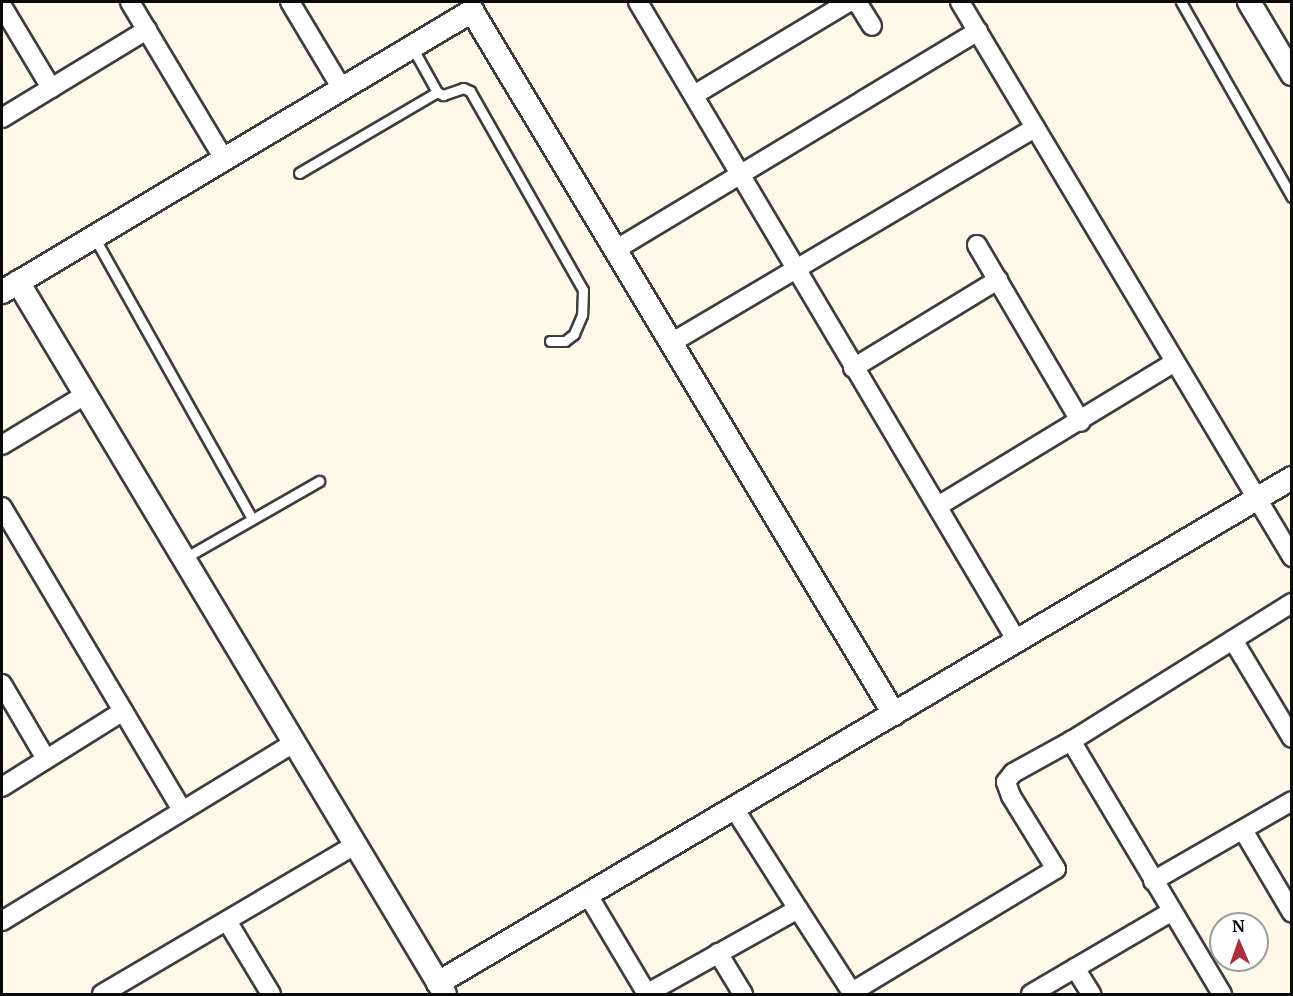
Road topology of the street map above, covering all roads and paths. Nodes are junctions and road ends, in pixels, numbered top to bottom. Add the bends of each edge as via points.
1 (130, 2) edge
2 (290, 2) edge
3 (638, 2) edge
4 (849, 2) edge
5 (857, 2) edge
6 (960, 2) edge
7 (1181, 2) edge
8 (1249, 2) edge
9 (2, 6) edge
10 (469, 7) edge
11 (872, 26) dead end
12 (147, 30) junction
13 (978, 32) junction
14 (412, 47) junction
15 (1292, 74) edge
16 (51, 88) junction
17 (342, 89) junction
18 (437, 92) junction
19 (694, 95) junction
20 (2, 118) edge
21 (1035, 128) junction
22 (224, 159) junction
23 (299, 173) dead end
24 (741, 174) junction
25 (1292, 197) edge
26 (94, 237) junction
27 (977, 246) dead end
28 (615, 250) junction
29 (795, 270) junction
30 (998, 280) junction
31 (10, 287) edge
32 (550, 341) dead end
33 (671, 344) junction
34 (1175, 362) junction
35 (853, 368) junction
36 (85, 395) junction
37 (1081, 422) junction
38 (2, 445) edge
39 (1292, 478) edge
40 (319, 481) dead end
41 (1257, 499) junction
42 (938, 506) junction
43 (2, 507) edge
44 (252, 519) junction
45 (1292, 557) edge
46 (183, 559) junction
47 (1292, 603) edge
48 (1017, 640) junction
49 (1233, 640) junction
50 (2, 684) edge
51 (123, 711) junction
52 (894, 714) junction
53 (1292, 738) edge
54 (1071, 741) junction
55 (294, 743) junction
56 (46, 759) junction
57 (2, 787) edge
58 (1292, 801) edge
59 (734, 808) junction
60 (182, 810) junction
61 (1243, 830) junction
62 (355, 845) junction
63 (1153, 881) junction
64 (588, 895) junction
65 (798, 909) junction
66 (1171, 912) junction
67 (1292, 913) edge
68 (2, 921) edge
69 (227, 921) junction
70 (718, 953) junction
71 (1075, 968) junction
72 (441, 989) edge
73 (112, 992) edge
74 (852, 993) edge
75 (271, 994) edge
76 (646, 994) edge
77 (743, 994) edge
78 (1031, 994) edge
79 (1091, 994) edge
80 (1222, 994) edge

1 - 12 street
2 - 17 street
3 - 19 street
4 - 19 street
5 - 11 street
6 - 13 street
7 - 25 lane
8 - 15 street
9 - 16 street
10 - 14 street
10 - 28 street
12 - 16 street
12 - 22 street
13 - 21 street
13 - 24 street
14 - 17 street
14 - 18 lane
16 - 20 street
17 - 22 street
18 - 23 lane
18 - 32 lane via 443,95 463,88 470,91 583,290 582,315 574,334 565,341
19 - 24 street
21 - 29 street
21 - 34 street
22 - 26 street
24 - 28 street
24 - 29 street
26 - 31 street
26 - 44 lane
27 - 30 street
28 - 33 street
29 - 33 street
29 - 35 street
30 - 35 street
30 - 37 street
31 - 36 street
33 - 52 street
34 - 37 street
34 - 41 street
35 - 42 street
36 - 38 street
36 - 46 street
37 - 42 street
39 - 41 street
40 - 44 lane
41 - 45 street
41 - 48 street
42 - 48 street
43 - 51 street
44 - 46 lane
46 - 55 street
47 - 49 street
48 - 52 street
49 - 53 street
49 - 54 street
50 - 56 street
51 - 56 street
51 - 60 street
52 - 59 street
54 - 63 street
54 - 74 street via 1013,773 1006,782 1056,869
55 - 60 street
55 - 62 street
56 - 57 street
58 - 61 street
59 - 64 street
59 - 65 street
60 - 68 street
61 - 63 street
61 - 67 street
62 - 69 street
62 - 72 street
63 - 66 street
64 - 72 street
64 - 76 street
65 - 70 street
65 - 74 street
66 - 71 street
66 - 80 street
69 - 73 street
69 - 75 street
70 - 76 street
70 - 77 street
71 - 78 street
71 - 79 street

